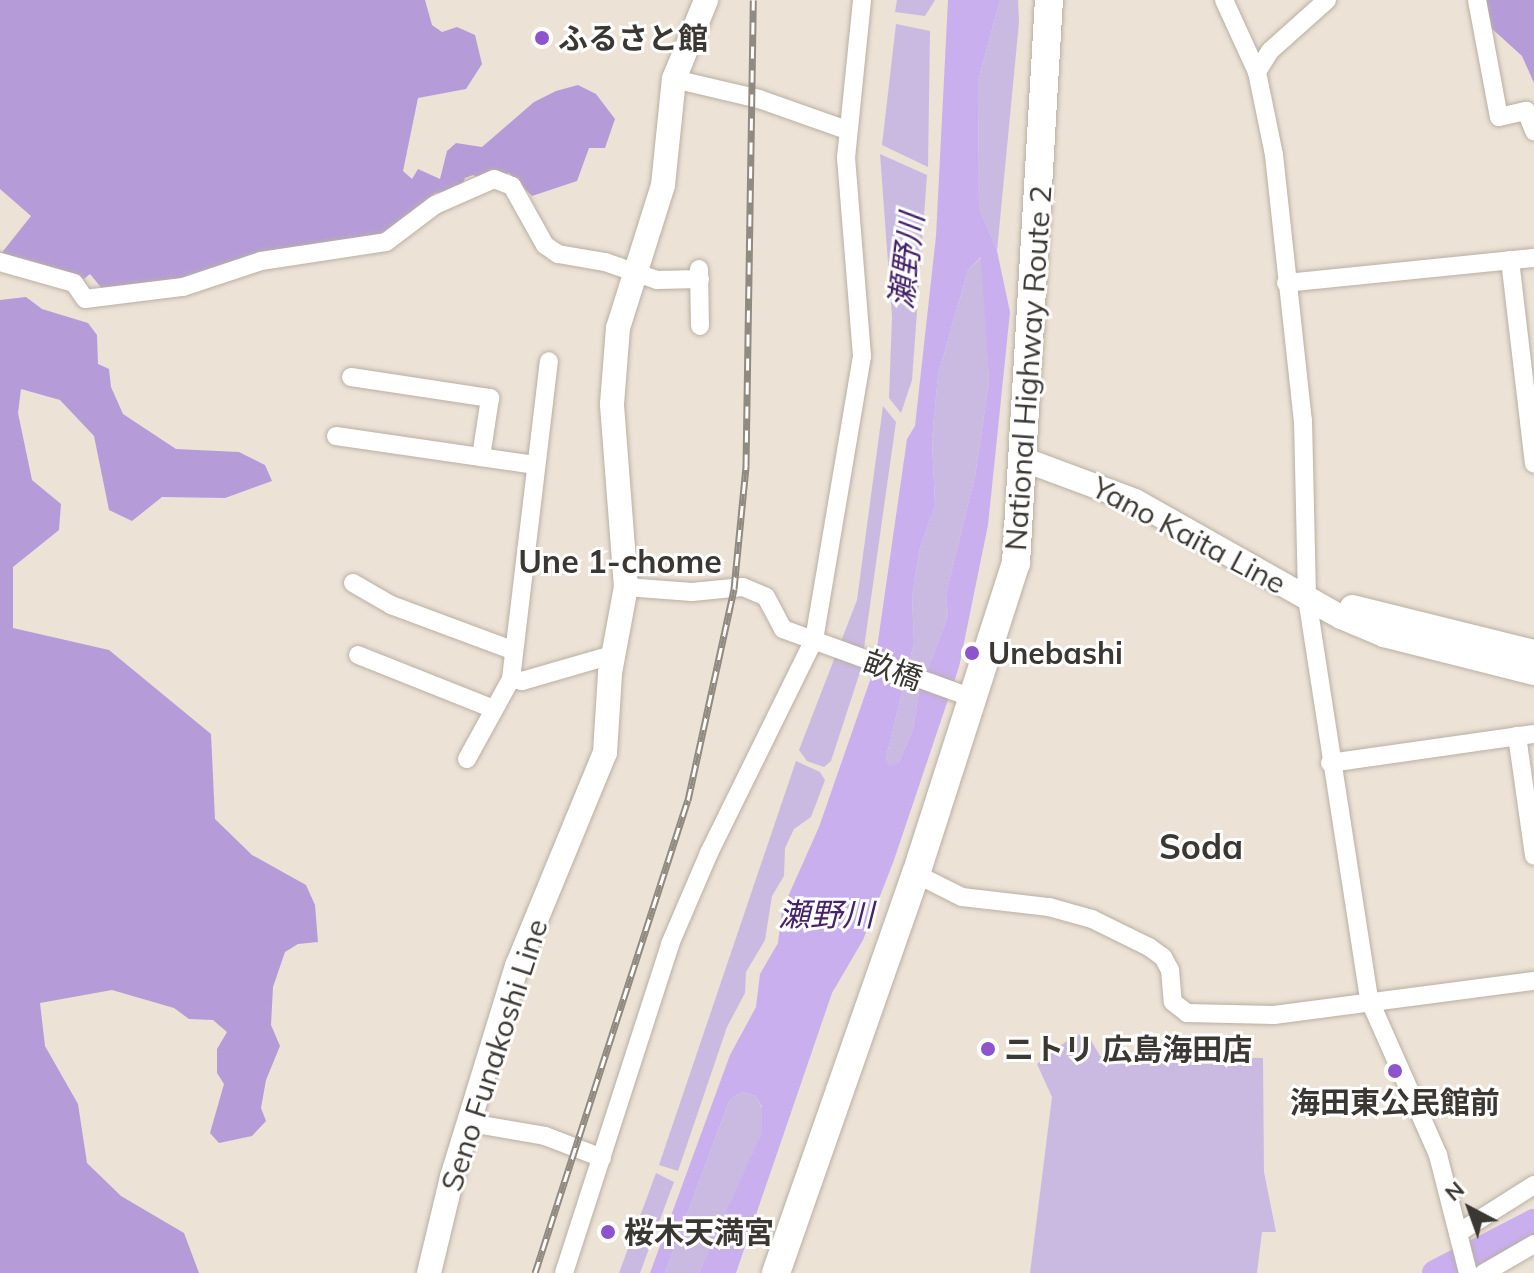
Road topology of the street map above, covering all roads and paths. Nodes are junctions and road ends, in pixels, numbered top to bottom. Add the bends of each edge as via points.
1 (706, 0) edge
2 (862, 0) edge
3 (1049, 0) edge
4 (1224, 0) edge
5 (1327, 0) edge
6 (1477, 0) edge
7 (1257, 72) junction
8 (674, 79) junction
9 (847, 130) junction
10 (1534, 131) edge
11 (1534, 258) edge
12 (1510, 260) junction
13 (0, 262) edge
14 (633, 271) junction
15 (1286, 283) junction
16 (700, 326) dead end
17 (549, 361) dead end
18 (351, 377) dead end
19 (336, 436) dead end
20 (481, 457) junction
21 (1025, 460) junction
22 (1534, 464) edge
23 (536, 465) junction
24 (353, 583) dead end
25 (626, 587) junction
26 (1307, 598) junction
27 (814, 640) junction
28 (512, 650) junction
29 (1534, 652) edge
30 (358, 655) dead end
31 (612, 655) junction
32 (1534, 673) edge
33 (511, 679) junction
34 (964, 695) junction
35 (491, 708) junction
36 (1526, 735) edge
37 (467, 759) dead end
38 (1330, 763) junction
39 (1534, 856) edge
40 (916, 874) junction
41 (1534, 981) edge
42 (1369, 999) junction
43 (470, 1123) junction
44 (602, 1158) junction
45 (1534, 1185) edge
46 (1458, 1236) junction
47 (1534, 1244) edge
48 (1473, 1272) edge
49 (429, 1273) edge
50 (564, 1273) edge
51 (776, 1273) edge

1 - 8 main road, Seno Funakoshi Line
2 - 9 street
3 - 21 highway, National Highway Route 2
4 - 7 street
5 - 7 street via 1270,51
6 - 10 street via 1499,117 1526,111
7 - 15 street via 1274,155
8 - 9 street via 759,99
8 - 14 main road, Seno Funakoshi Line via 663,185
9 - 27 street via 862,356
11 - 12 street
12 - 15 street
12 - 22 street
13 - 14 street via 74,283 85,299 183,287 261,261 386,242 435,205 494,179 512,186 551,250
14 - 16 street via 657,280 700,273
14 - 25 main road, Seno Funakoshi Line via 620,312 612,404
15 - 26 street via 1303,420
17 - 23 street
18 - 20 street via 490,398
19 - 20 street
20 - 23 street
21 - 26 main road, Yano Kaita Line via 1135,501
21 - 34 highway, National Highway Route 2 via 1016,563
23 - 28 street
24 - 28 street via 391,605
25 - 27 street, 畝橋 via 692,592 743,587 766,597 783,629
25 - 31 main road, Seno Funakoshi Line
26 - 29 main road, Yano Kaita Line
26 - 32 main road, Yano Kaita Line via 1418,647
26 - 38 street
27 - 34 street, 畝橋
27 - 44 street via 670,944
28 - 33 street
30 - 35 street
31 - 33 street via 522,681
31 - 43 main road, Seno Funakoshi Line via 599,774 517,966
33 - 35 street
34 - 40 highway, National Highway Route 2
35 - 37 street
36 - 38 street
36 - 39 street
38 - 42 street
40 - 42 street via 962,897 1049,907 1092,919 1149,947 1163,957 1175,1006 1187,1013 1274,1015
40 - 51 highway, National Highway Route 2
41 - 42 street
42 - 46 street via 1438,1155
43 - 44 street via 545,1136
43 - 49 main road, Seno Funakoshi Line
44 - 50 street
45 - 46 street
46 - 48 street
47 - 48 street

